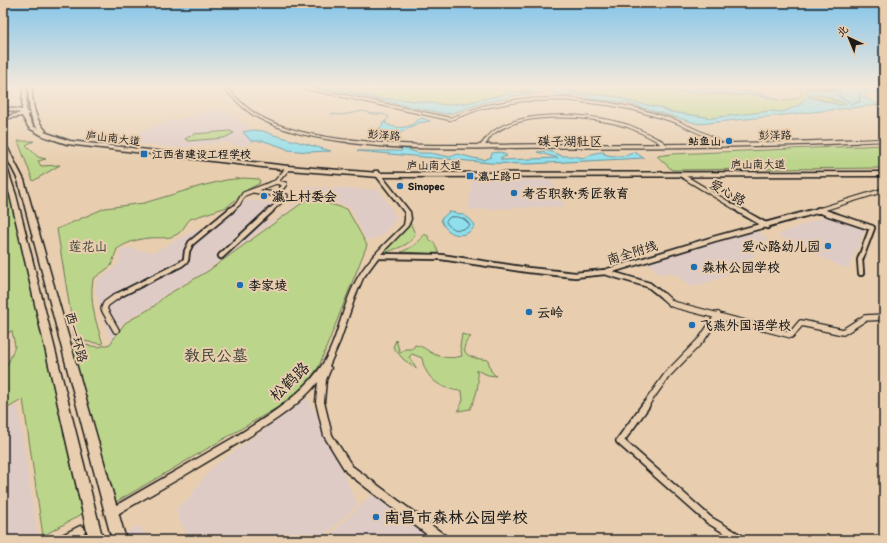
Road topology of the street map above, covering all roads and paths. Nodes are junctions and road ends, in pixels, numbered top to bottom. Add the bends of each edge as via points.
1 (29, 112) edge
2 (32, 112) edge
3 (252, 112) edge
4 (419, 112) edge
5 (468, 112) edge
6 (646, 112) edge
7 (24, 113) junction
8 (3, 118) edge
9 (27, 122) junction
10 (884, 140) edge
11 (665, 145) junction
12 (721, 145) junction
13 (482, 146) junction
14 (4, 147) edge
15 (3, 165) edge
16 (288, 168) junction
17 (884, 171) edge
18 (377, 174) junction
19 (884, 174) edge
20 (681, 175) junction
21 (276, 182) junction
22 (3, 183) edge
23 (884, 190) edge
24 (252, 191) junction
25 (14, 195) junction
26 (276, 195) junction
27 (818, 210) junction
28 (767, 226) junction
29 (221, 256) dead end
30 (378, 256) junction
31 (605, 272) junction
32 (861, 273) dead end
33 (718, 315) junction
34 (884, 317) edge
35 (116, 330) dead end
36 (332, 354) junction
37 (118, 509) tunnel mouth
38 (80, 531) tunnel mouth
39 (64, 540) edge
40 (96, 540) edge
41 (119, 540) edge
42 (442, 540) edge
43 (742, 540) edge

1 - 7 highway
2 - 18 highway, 庐山南大道 via 37,126 43,131 74,141
3 - 13 street, 彭泽路 via 277,125 304,133 376,144
4 - 5 street via 450,119
6 - 12 street via 675,121 710,137
7 - 8 highway
7 - 9 highway
8 - 9 highway
9 - 16 highway, 庐山南大道 via 36,130 69,143
10 - 12 street, 彭泽路 via 828,144
11 - 12 street, 彭泽路
11 - 13 street, 彭泽路
11 - 13 street, 彭泽路 via 620,124 560,117 512,123 492,132
14 - 41 highway, 西一环路 via 21,180
15 - 25 highway
16 - 18 highway, 庐山南大道
16 - 21 street
17 - 18 highway, 庐山南大道
18 - 20 highway, 庐山南大道
18 - 30 main road, 松鹤路 via 408,213 406,225
19 - 20 highway, 庐山南大道
20 - 28 street, 爱心路
21 - 24 street
21 - 26 street via 285,184
22 - 25 highway
23 - 27 street, 南全附线
24 - 26 street
24 - 35 street via 244,194 238,204 191,243 186,260 106,304 104,309
25 - 40 highway
26 - 29 street via 286,196
27 - 28 street, 南全附线
27 - 32 street via 872,228 860,260
28 - 31 street, 南全附线
30 - 31 street, 南全附线 via 441,257 575,275
30 - 36 main road, 松鹤路 via 356,284
31 - 33 street via 649,285 672,304
33 - 34 street via 791,335 800,323 843,332 865,318
33 - 43 street via 702,339 667,375 620,441 709,520
36 - 37 main road, 松鹤路 via 308,389 278,414
36 - 42 main road via 322,380 320,402 328,436 349,469
38 - 39 main road

